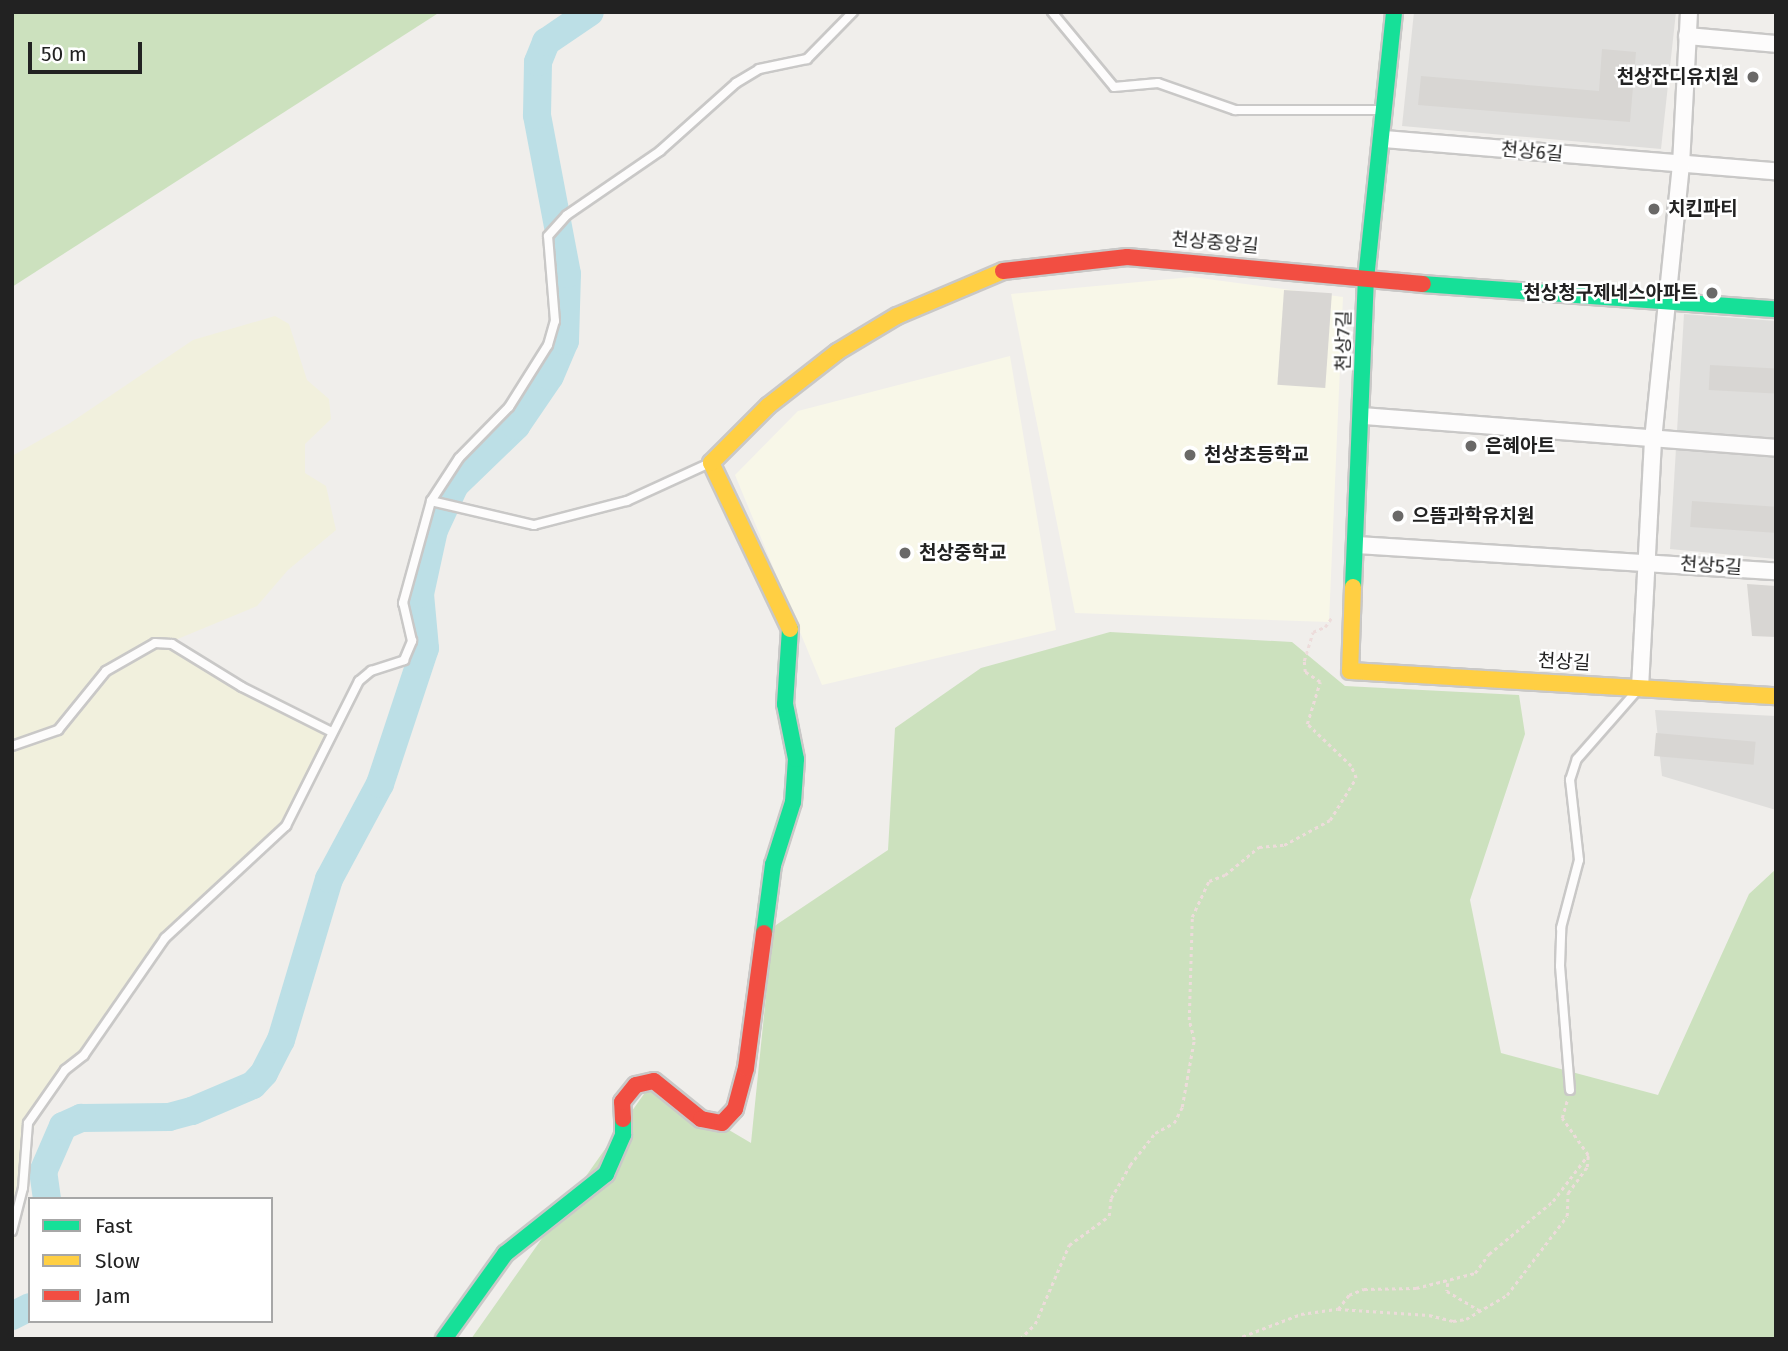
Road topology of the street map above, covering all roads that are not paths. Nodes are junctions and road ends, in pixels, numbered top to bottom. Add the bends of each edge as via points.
1 (853, 12) edge
2 (1052, 12) edge
3 (1394, 12) edge
4 (1689, 12) edge
5 (1687, 36) junction
6 (1776, 44) edge
7 (1385, 110) junction
8 (1383, 139) junction
9 (1681, 165) junction
10 (1776, 171) edge
11 (1366, 279) junction
12 (1668, 300) junction
13 (1776, 309) edge
14 (1363, 416) junction
15 (1653, 440) junction
16 (1776, 448) edge
17 (711, 463) junction
18 (435, 501) junction
19 (1357, 545) junction
20 (1646, 561) junction
21 (1776, 571) edge
22 (1350, 671) joint
23 (1640, 688) junction
24 (1776, 696) edge
25 (332, 732) junction
26 (12, 746) edge
27 (1570, 1090) road end
28 (12, 1231) edge
29 (444, 1339) edge

1 - 18 lane via 807,59 759,69 736,83 660,151 567,215 548,236 555,321 548,345 509,407 459,458
2 - 7 lane via 1114,87 1158,83 1235,110
3 - 7 street, 천상7길
4 - 5 street
5 - 6 street
5 - 9 street
7 - 8 street, 천상7길
8 - 9 street, 천상6길
8 - 11 street, 천상7길
9 - 10 street
9 - 12 street
11 - 12 street, 천상중앙길
11 - 14 street, 천상7길
11 - 17 street, 천상중앙길 via 1126,257 1027,265 986,275 897,316 837,352 768,406
12 - 13 street, 천상중앙길
12 - 15 street
14 - 15 street
14 - 19 street, 천상7길
15 - 16 street
15 - 20 street
17 - 18 lane via 627,501 552,523 534,525
17 - 29 street via 791,623 785,693 796,758 793,802 773,865 746,1068 735,1109 722,1123 701,1119 654,1081 636,1085 622,1102 623,1135 606,1174 505,1254
18 - 25 lane via 402,603 412,641 404,660 371,671 359,681
19 - 20 street
19 - 22 street, 천상7길
20 - 21 street, 천상5길
20 - 23 street
22 - 23 street, 천상길
23 - 24 street, 천상길
23 - 27 lane via 1577,759 1570,780 1579,860 1561,928 1560,966
25 - 26 lane via 242,687 172,644 155,643 106,671 58,730
25 - 28 lane via 286,827 165,938 84,1055 65,1070 27,1123 23,1188

